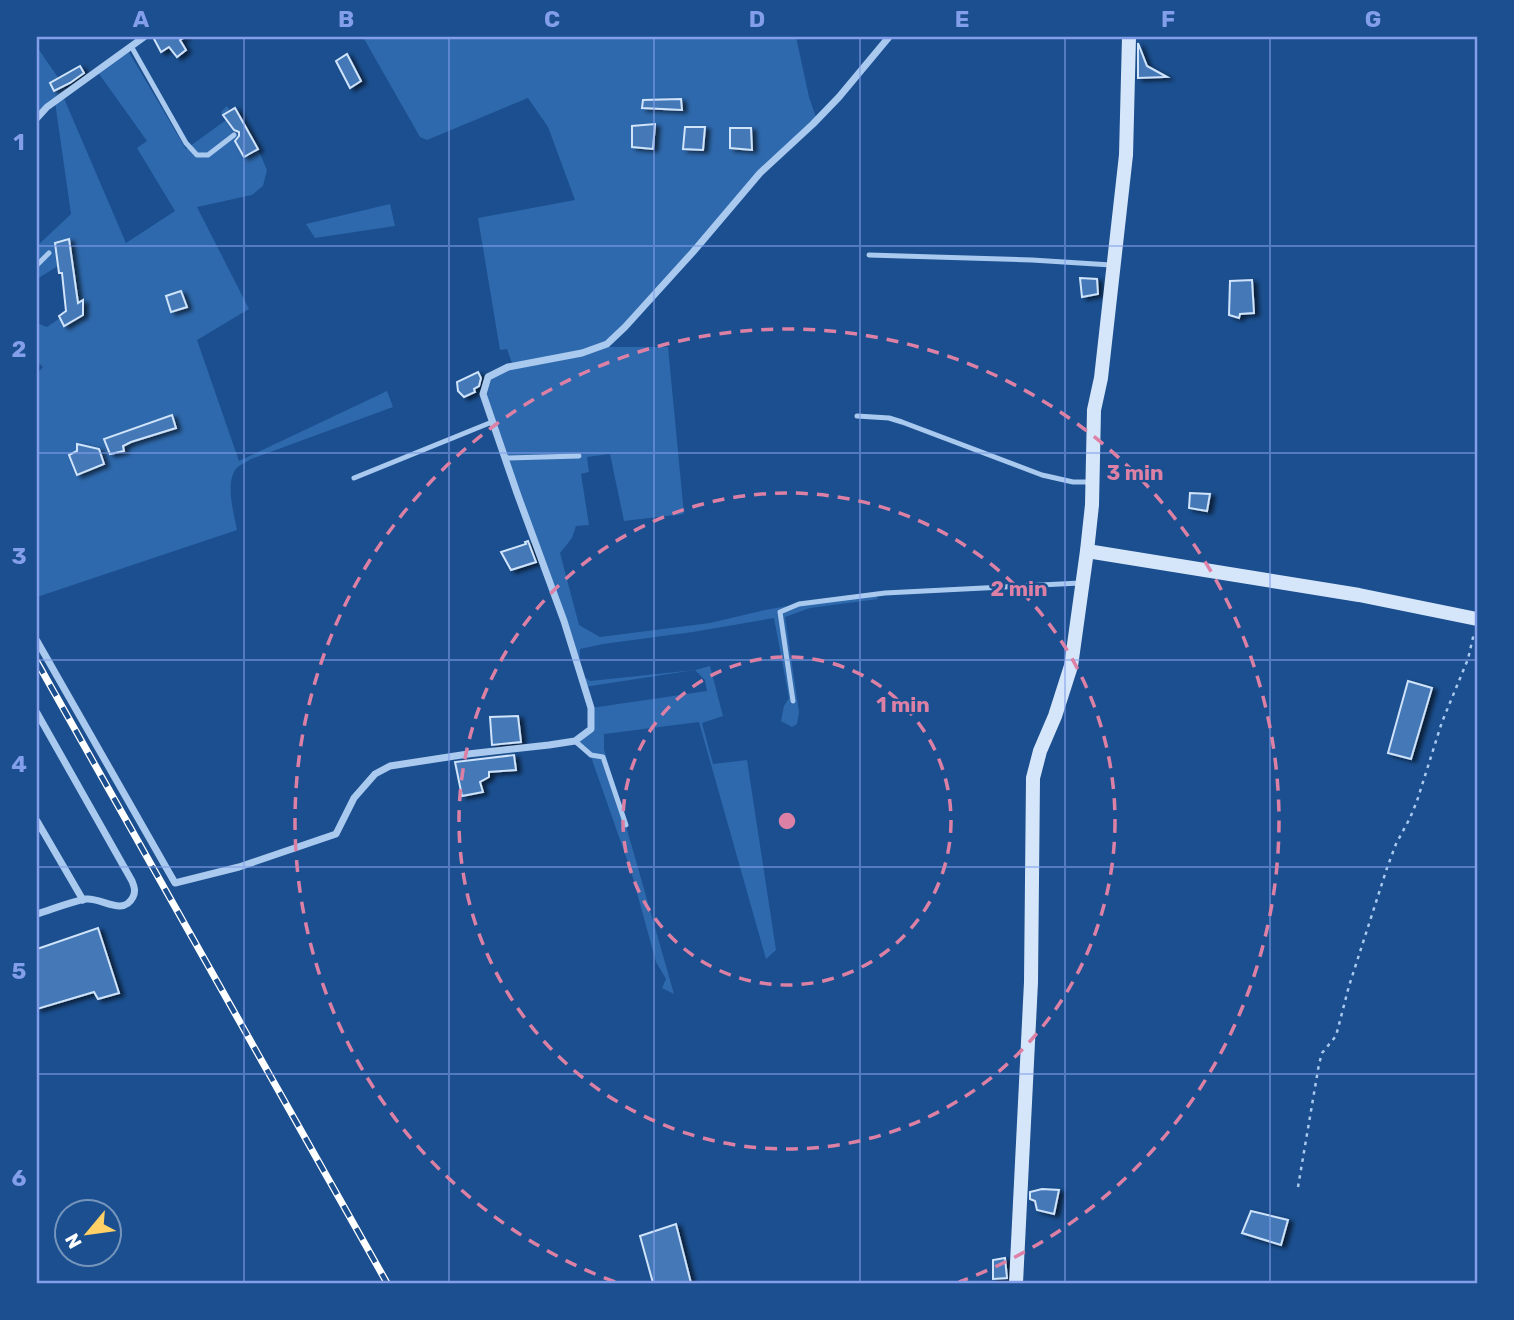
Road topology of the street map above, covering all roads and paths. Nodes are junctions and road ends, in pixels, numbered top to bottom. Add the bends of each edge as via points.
1 (144, 37) edge
2 (889, 37) edge
3 (1129, 37) edge
4 (131, 46) junction
5 (37, 118) edge
6 (234, 135) dead end
7 (49, 253) dead end
8 (869, 255) dead end
9 (37, 265) edge
10 (1114, 265) junction
11 (857, 416) dead end
12 (492, 422) junction
13 (579, 456) dead end
14 (505, 458) junction
15 (354, 478) dead end
16 (1092, 482) junction
17 (1087, 551) junction
18 (1083, 582) junction
19 (1476, 626) edge
20 (37, 641) edge
21 (793, 701) dead end
22 (37, 713) edge
23 (575, 741) junction
24 (37, 821) edge
25 (626, 825) dead end
26 (83, 900) junction
27 (37, 914) edge
28 (1298, 1187) dead end
29 (1016, 1283) edge

1 - 4 street
2 - 12 street via 839,97 760,173 694,253 607,344 488,377 483,394
3 - 10 street via 1126,155
4 - 5 street
4 - 6 lane via 197,155 208,155
7 - 9 lane
8 - 10 lane
10 - 16 street via 1094,410
11 - 16 lane via 902,422 1042,475
12 - 14 street
12 - 15 lane
13 - 14 lane
14 - 23 street via 591,708 591,729
16 - 17 street
17 - 18 street
17 - 19 street via 1359,595
18 - 21 lane via 885,593 799,604 780,612
18 - 29 street via 1071,666 1033,778 1031,982
19 - 28 path via 1417,801 1387,868 1336,1036 1322,1053
20 - 23 street via 175,883 336,834 354,798 375,774 390,766
22 - 26 street via 134,886 130,901 121,906 95,898
23 - 25 lane via 591,755 603,757
24 - 26 street
26 - 27 street

